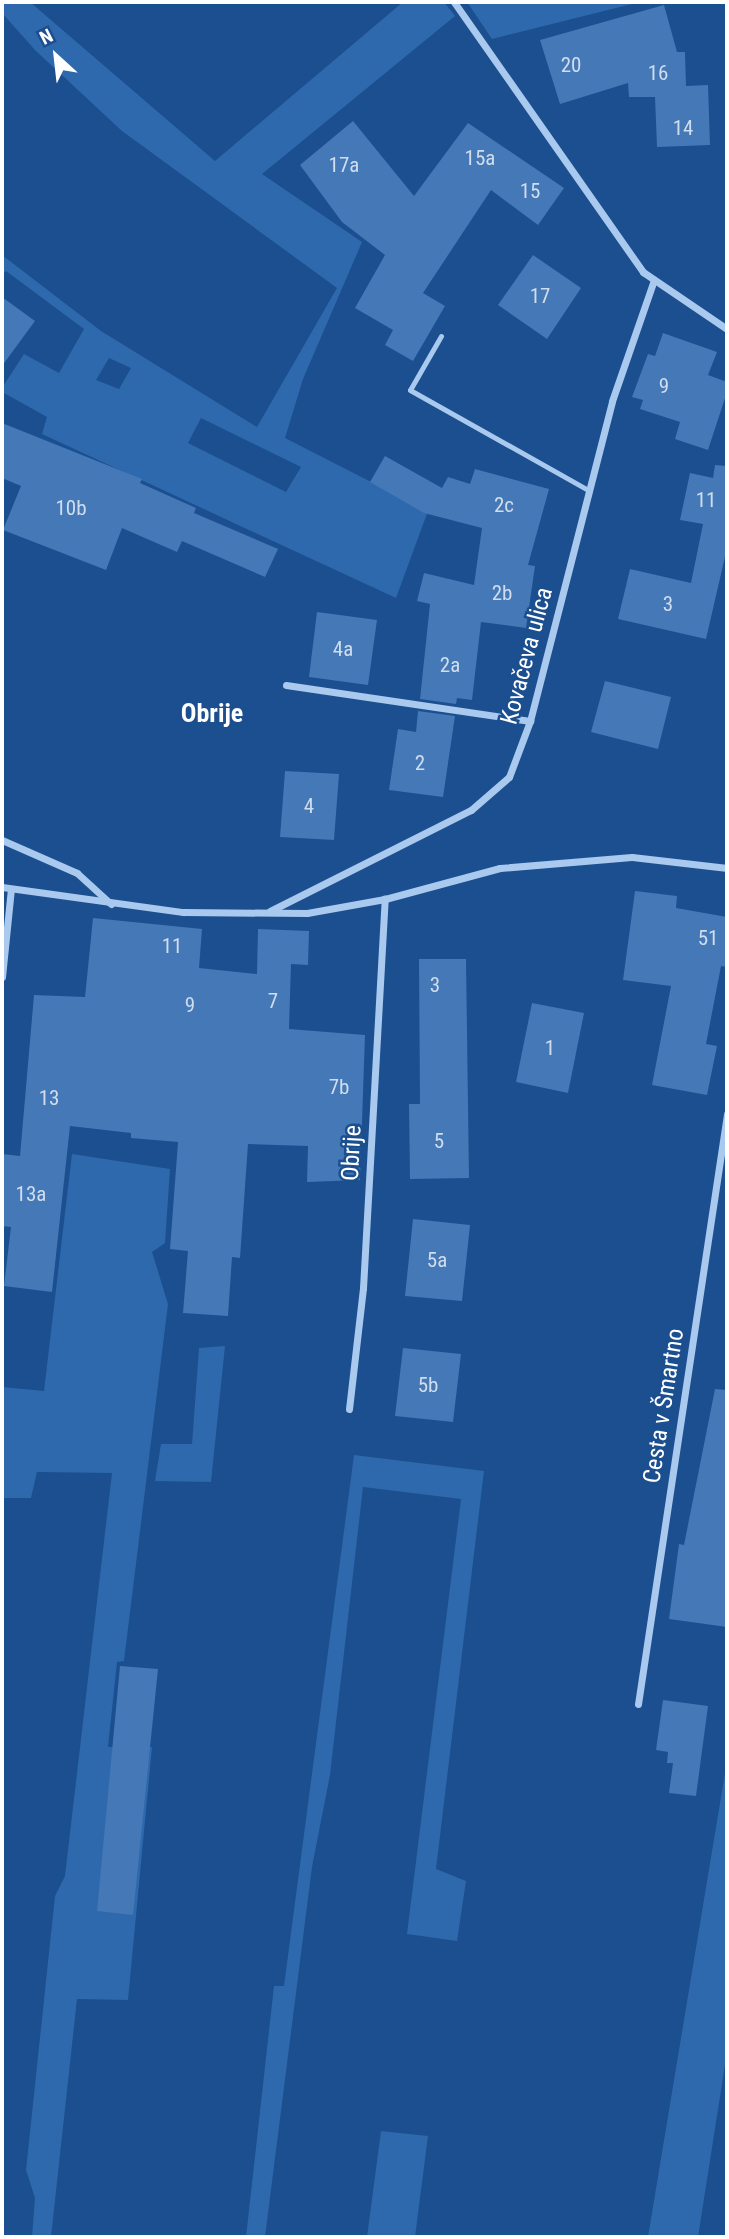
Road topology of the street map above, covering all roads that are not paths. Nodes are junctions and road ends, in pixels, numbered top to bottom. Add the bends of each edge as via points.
1 (454, 2) edge
2 (653, 280) junction
3 (727, 329) edge
4 (441, 336) dead end
5 (590, 491) junction
6 (286, 685) dead end
7 (530, 721) junction
8 (2, 840) edge
9 (727, 868) edge
10 (2, 887) edge
11 (11, 889) junction
12 (385, 899) junction
13 (111, 904) junction
14 (270, 911) junction
15 (2, 977) edge
16 (727, 1114) edge
17 (349, 1409) dead end
18 (638, 1704) dead end

1 - 2 street
2 - 3 street
2 - 5 street, Kovačeva ulica via 615,389
4 - 5 lane via 410,390
5 - 7 street, Kovačeva ulica
6 - 7 street
7 - 14 street, Kovačeva ulica via 509,778 471,810
8 - 13 street via 77,873
9 - 12 street via 632,857 500,868
10 - 11 street
11 - 13 street
11 - 15 street
12 - 14 street via 307,913
12 - 17 street, Obrije via 363,1288
13 - 14 street via 183,912
16 - 18 street, Cesta v Šmartno

